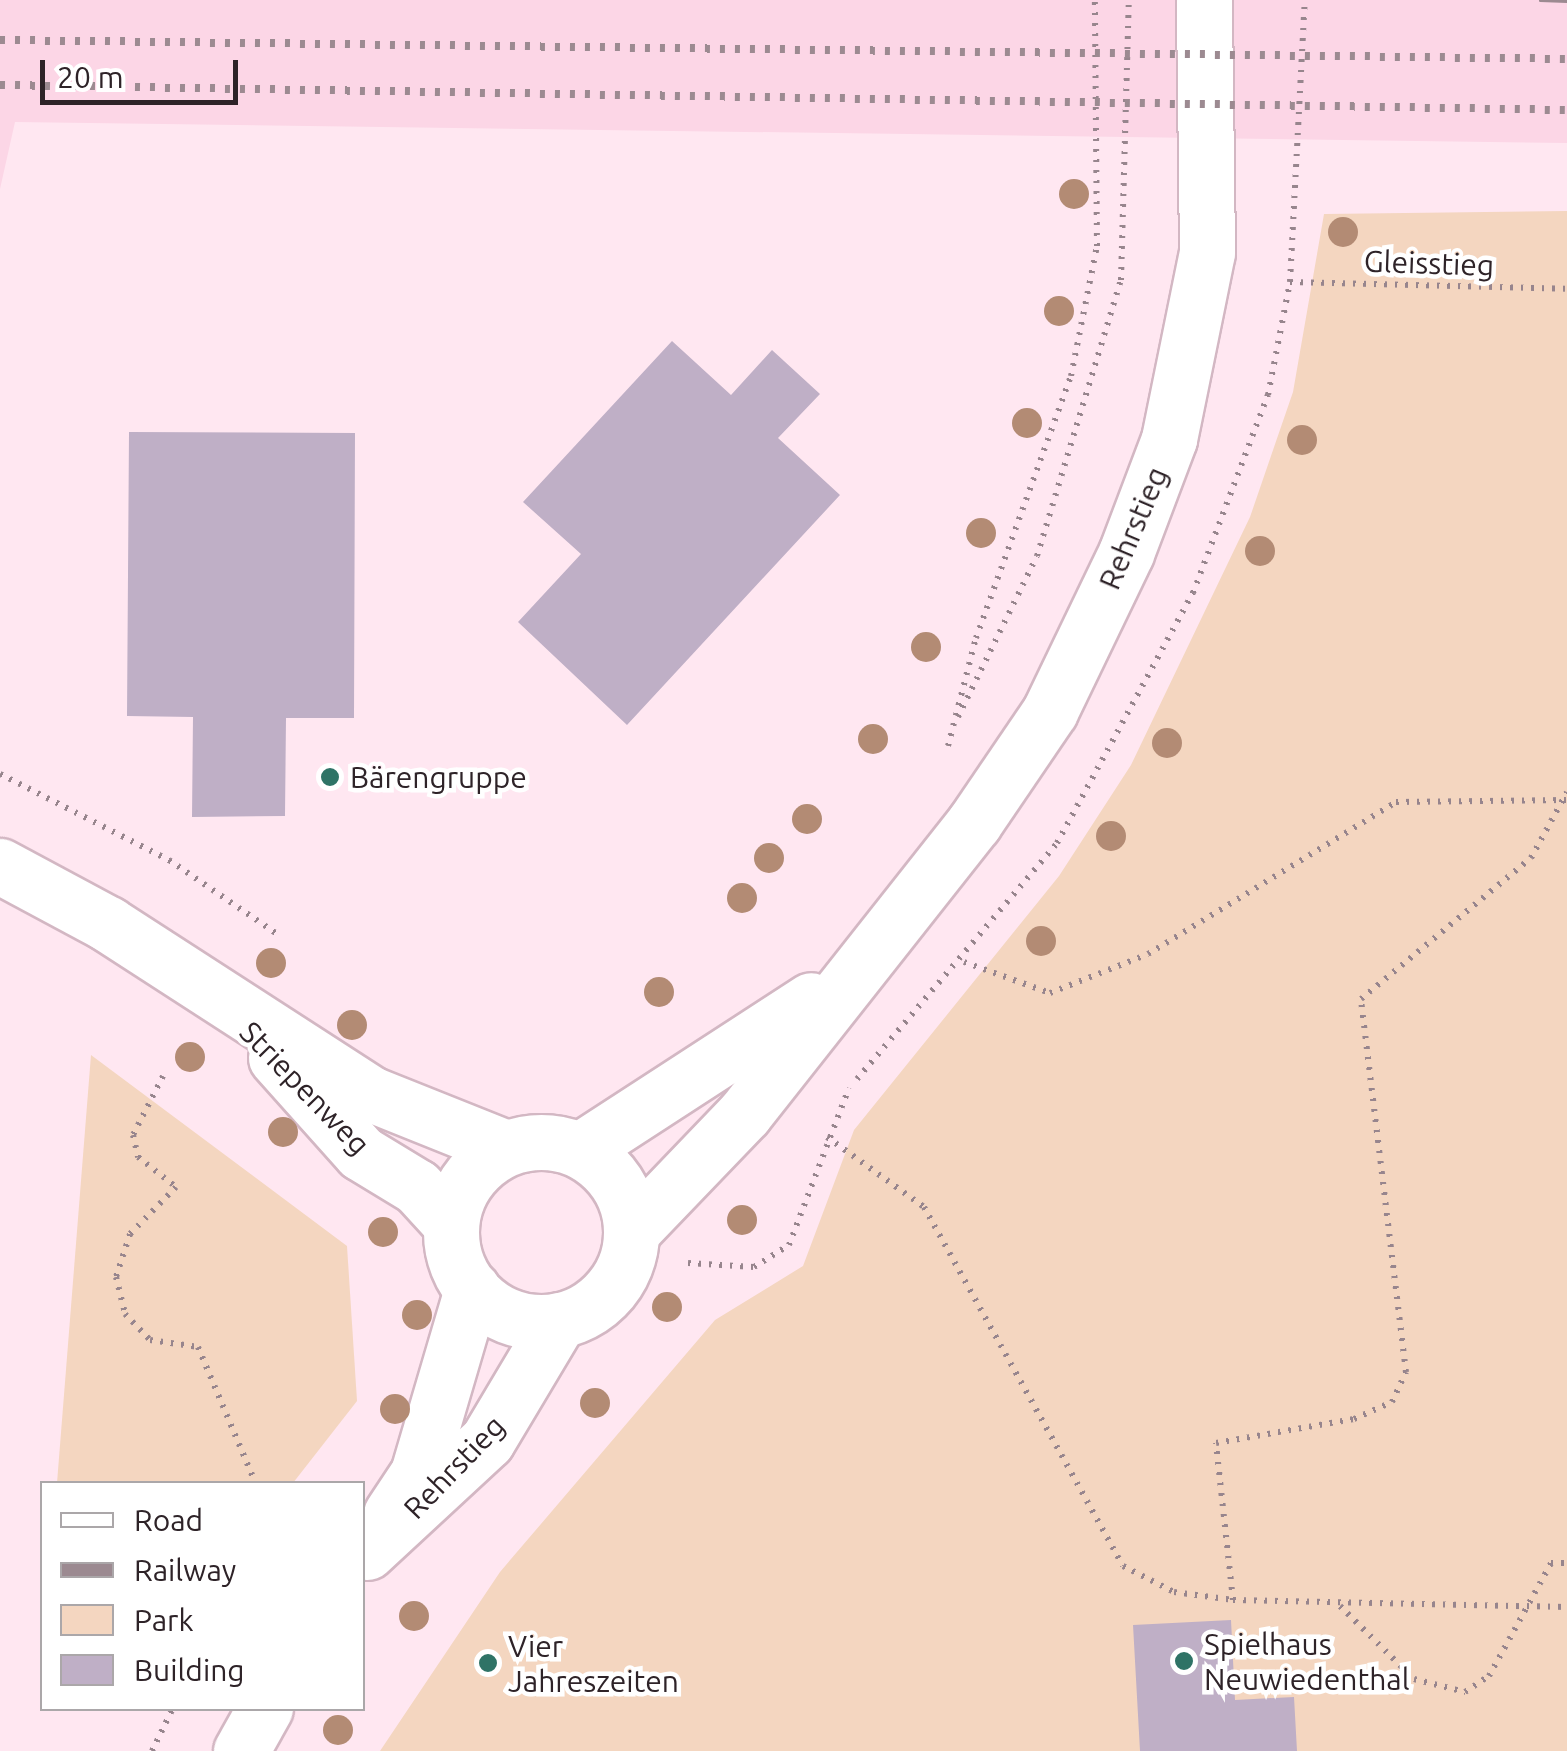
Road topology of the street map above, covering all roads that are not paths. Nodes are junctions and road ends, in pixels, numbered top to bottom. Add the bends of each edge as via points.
1 (1204, 0) edge
2 (0, 866) edge
3 (843, 979) junction
4 (208, 987) junction
5 (506, 1148) junction
6 (580, 1150) junction
7 (451, 1224) junction
8 (632, 1231) junction
9 (472, 1289) junction
10 (558, 1320) junction
11 (365, 1555) edge
12 (263, 1711) edge
13 (242, 1751) edge

1 - 3 street, Rehrstieg via 1208,252 1169,439 1050,710 974,824
2 - 4 street, Striepenweg
3 - 6 street, Rehrstieg
3 - 8 street, Rehrstieg via 744,1113
4 - 5 street, Striepenweg via 371,1094
4 - 7 street, Striepenweg via 361,1152 417,1187
5 - 6 street via 530,1142
5 - 7 street via 466,1181
6 - 8 street via 618,1183
7 - 9 street
8 - 10 street via 603,1298
9 - 10 street via 509,1316
9 - 11 street, Rehrstieg via 418,1473
10 - 11 street, Rehrstieg via 487,1441
12 - 13 street

